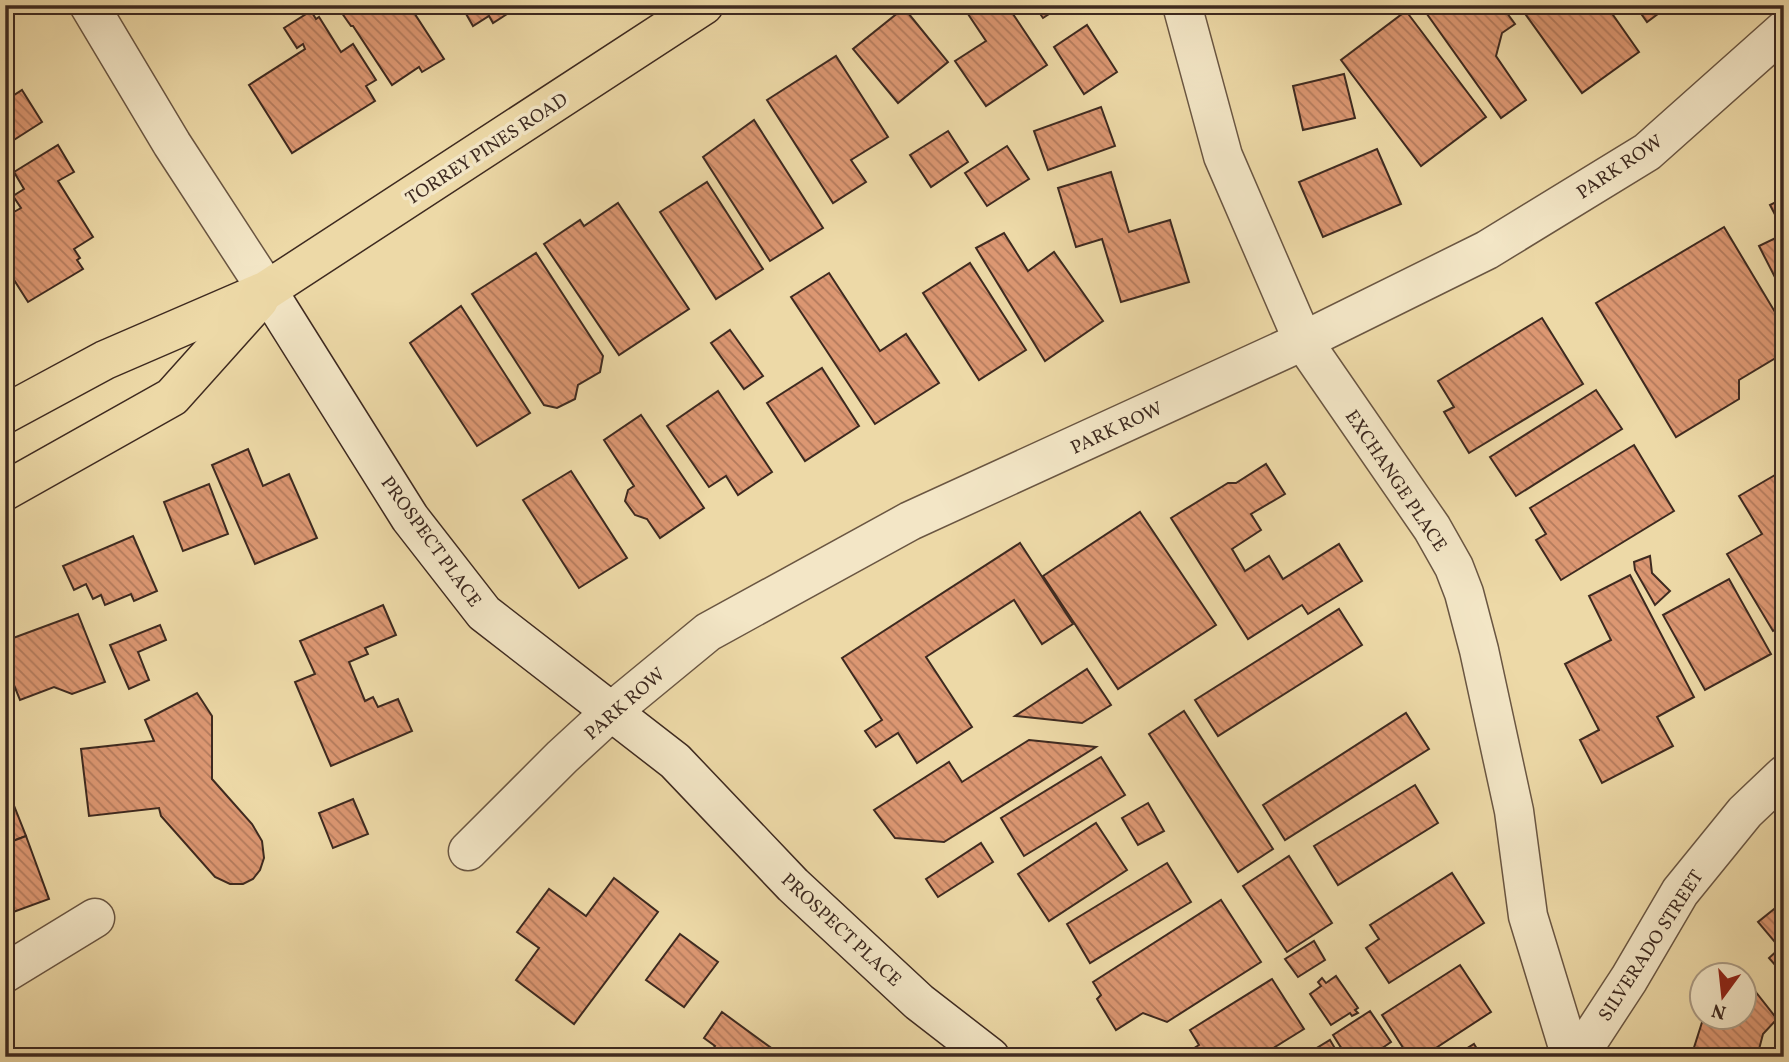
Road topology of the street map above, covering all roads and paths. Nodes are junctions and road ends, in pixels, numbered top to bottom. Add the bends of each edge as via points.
1 (89, 5) edge
2 (704, 5) edge
3 (1182, 5) edge
4 (1784, 30) edge
5 (267, 290) junction
6 (1303, 341) junction
7 (5, 414) edge
8 (5, 491) edge
9 (612, 711) junction
10 (1784, 775) edge
11 (468, 851) dead end
12 (95, 918) dead end
13 (5, 973) edge
14 (990, 1057) edge
15 (1571, 1057) edge
16 (1578, 1057) edge

1 - 5 street, PROSPECT PLACE
2 - 5 main road, TORREY PINES ROAD
3 - 6 street, EXCHANGE PLACE via 1223,156
4 - 6 street, PARK ROW via 1647,152 1487,250
5 - 7 main road, TORREY PINES ROAD via 105,360
5 - 8 main road, TORREY PINES ROAD via 173,397
5 - 9 street, PROSPECT PLACE via 410,518 484,613
6 - 9 street, PARK ROW via 910,521 708,632
6 - 15 street, EXCHANGE PLACE via 1432,528 1464,593 1514,811 1528,916
9 - 11 street, PARK ROW
9 - 14 street, PROSPECT PLACE via 676,761 793,885 919,1002
10 - 16 street, SILVERADO STREET via 1745,812 1680,892
12 - 13 street

